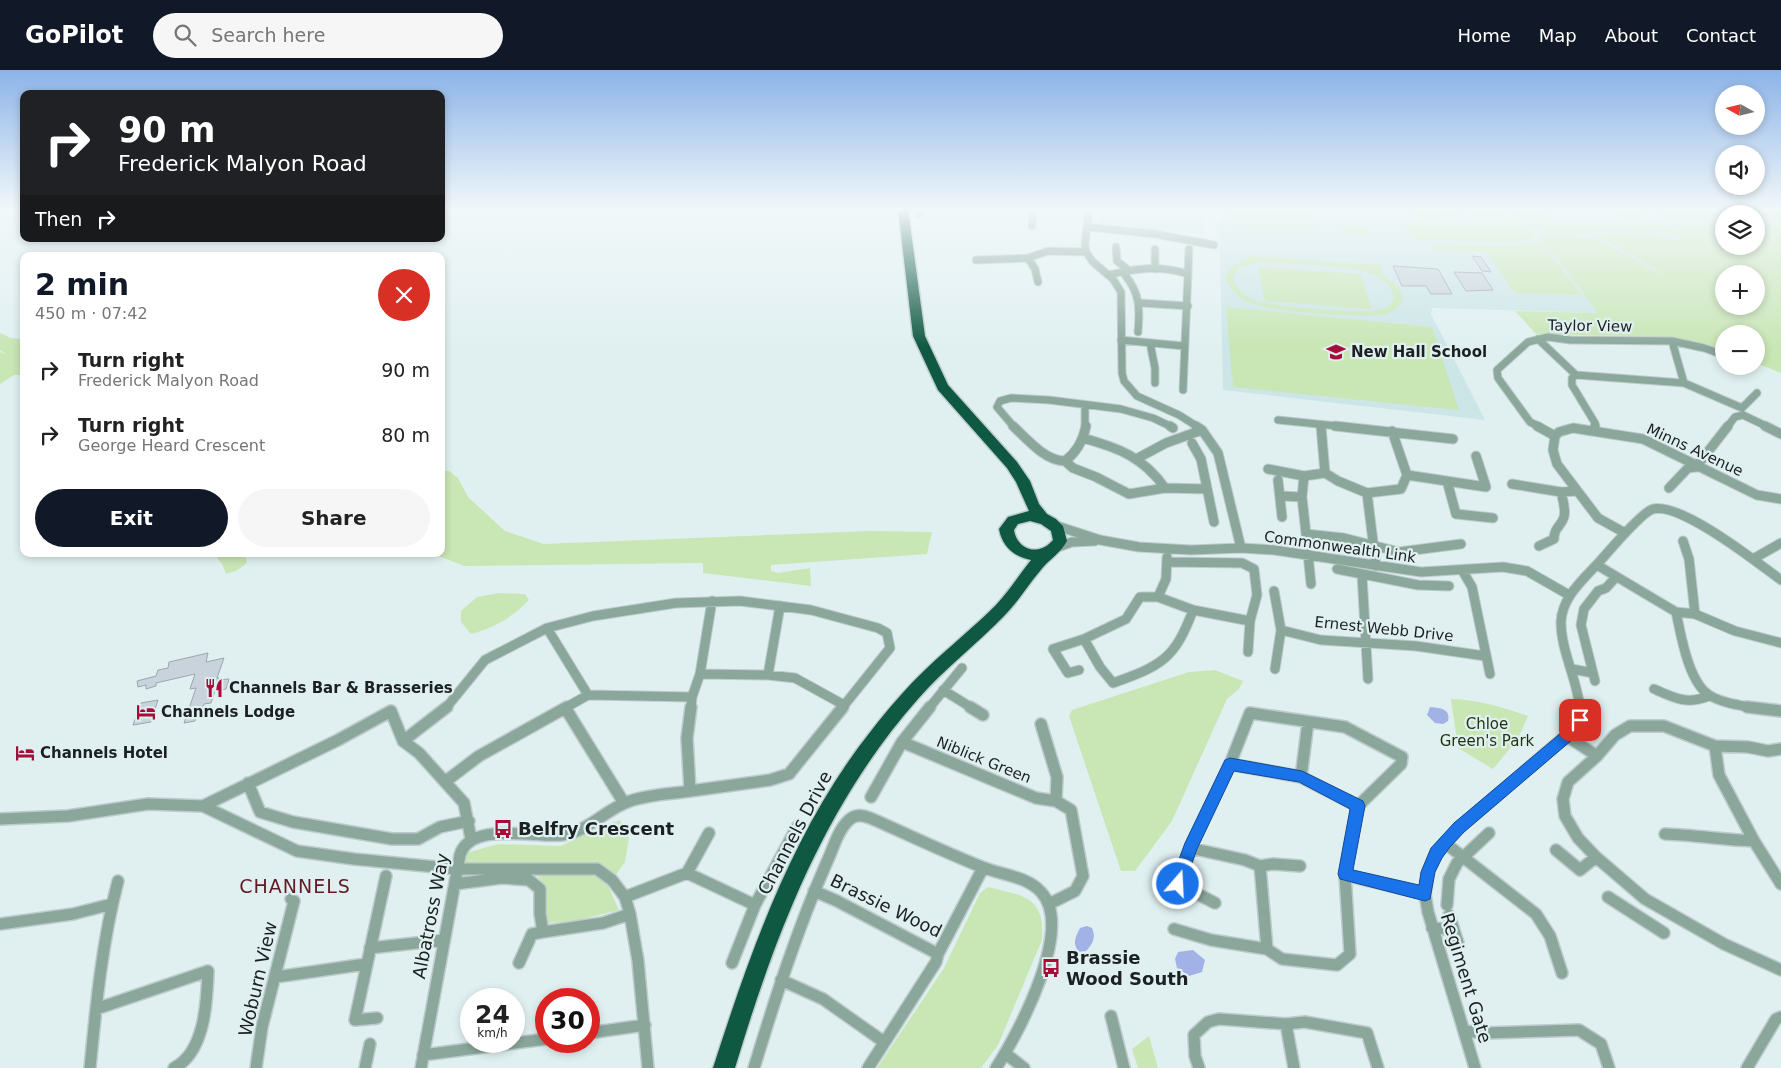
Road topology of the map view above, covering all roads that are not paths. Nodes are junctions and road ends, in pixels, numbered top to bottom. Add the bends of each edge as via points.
1 (908, 256) edge
2 (1032, 256) edge
3 (1088, 256) edge
4 (1116, 256) edge
5 (1155, 256) edge
6 (1189, 256) edge
7 (1028, 258) junction
8 (976, 260) dead end
9 (1155, 269) junction
10 (1126, 272) junction
11 (1188, 274) junction
12 (1109, 275) junction
13 (1038, 282) dead end
14 (1141, 303) junction
15 (1188, 306) junction
16 (1138, 332) dead end
17 (1538, 339) junction
18 (1121, 340) junction
19 (1672, 341) junction
20 (1150, 343) junction
21 (1184, 346) junction
22 (1715, 352) edge
23 (1576, 375) junction
24 (1155, 383) dead end
25 (1684, 383) junction
26 (1183, 390) dead end
27 (1757, 393) dead end
28 (1085, 406) junction
29 (1742, 412) junction
30 (1278, 420) dead end
31 (1321, 426) junction
32 (1173, 428) dead end
33 (1202, 430) junction
34 (1595, 430) junction
35 (1392, 431) junction
36 (1781, 434) edge
37 (1556, 436) junction
38 (1083, 438) junction
39 (1453, 439) dead end
40 (1192, 443) dead end
41 (1476, 456) dead end
42 (1138, 458) junction
43 (1065, 461) junction
44 (1696, 467) junction
45 (1268, 469) dead end
46 (1325, 473) junction
47 (1407, 475) junction
48 (1304, 476) junction
49 (1278, 480) dead end
50 (1447, 481) junction
51 (1512, 484) dead end
52 (1025, 486) junction
53 (1165, 488) junction
54 (1669, 488) dead end
55 (1207, 489) junction
56 (1577, 491) junction
57 (1561, 492) junction
58 (1367, 493) junction
59 (1281, 496) junction
60 (1302, 497) junction
61 (1781, 499) edge
62 (1041, 517) junction
63 (1282, 517) dead end
64 (1493, 518) dead end
65 (1015, 520) junction
66 (1214, 522) dead end
67 (1054, 525) junction
68 (1625, 534) junction
69 (1780, 539) edge
70 (1100, 540) junction
71 (1683, 541) dead end
72 (1461, 544) dead end
73 (1374, 545) junction
74 (1539, 546) dead end
75 (1241, 548) junction
76 (1015, 549) junction
77 (1166, 550) junction
78 (1051, 551) junction
79 (1308, 554) junction
80 (1753, 559) junction
81 (1167, 562) junction
82 (1597, 565) junction
83 (1376, 566) junction
84 (1337, 570) dead end
85 (1462, 570) junction
86 (1362, 575) junction
87 (1616, 577) junction
88 (1781, 580) edge
89 (1020, 584) junction
90 (1311, 584) dead end
91 (1449, 586) dead end
92 (1274, 591) dead end
93 (1569, 595) junction
94 (1158, 597) junction
95 (712, 601) junction
96 (780, 606) junction
97 (1193, 610) junction
98 (1676, 612) junction
99 (1695, 614) junction
100 (1250, 620) junction
101 (548, 628) junction
102 (1281, 630) junction
103 (1084, 640) junction
104 (1365, 643) junction
105 (1781, 643) edge
106 (1248, 652) dead end
107 (1485, 656) junction
108 (962, 668) dead end
109 (1275, 669) dead end
110 (1572, 669) junction
111 (1079, 670) dead end
112 (700, 674) junction
113 (1490, 674) dead end
114 (768, 675) junction
115 (1368, 679) dead end
116 (1654, 689) dead end
117 (943, 690) junction
118 (588, 695) junction
119 (1710, 696) junction
120 (692, 697) junction
121 (844, 705) junction
122 (566, 709) junction
123 (1781, 711) edge
124 (983, 715) dead end
125 (1308, 722) junction
126 (1042, 724) dead end
127 (1567, 736) junction
128 (403, 741) junction
129 (902, 742) junction
130 (1715, 746) junction
131 (1781, 749) edge
132 (1597, 756) junction
133 (1230, 764) junction
134 (1302, 777) junction
135 (446, 781) junction
136 (248, 783) junction
137 (690, 791) junction
138 (871, 797) dead end
139 (1056, 801) junction
140 (624, 803) junction
141 (203, 806) junction
142 (1358, 806) junction
143 (0, 819) edge
144 (469, 821) junction
145 (797, 827) dead end
146 (709, 833) dead end
147 (1489, 833) dead end
148 (1665, 834) dead end
149 (471, 839) junction
150 (1754, 841) junction
151 (1445, 843) junction
152 (1190, 848) junction
153 (1556, 850) dead end
154 (1462, 856) junction
155 (1596, 857) junction
156 (1260, 866) junction
157 (1300, 866) dead end
158 (982, 868) junction
159 (457, 869) junction
160 (1776, 869) edge
161 (687, 873) junction
162 (1345, 874) junction
163 (386, 876) dead end
164 (118, 881) dead end
165 (455, 884) junction
166 (1781, 884) edge
167 (814, 891) junction
168 (1425, 894) junction
169 (625, 897) junction
170 (1608, 897) dead end
171 (292, 899) dead end
172 (1644, 899) junction
173 (1215, 903) dead end
174 (112, 904) junction
175 (1049, 904) junction
176 (755, 905) junction
177 (1448, 910) joint
178 (630, 914) junction
179 (1636, 915) junction
180 (0, 924) edge
181 (1432, 928) junction
182 (1453, 929) junction
183 (1174, 930) dead end
184 (543, 932) junction
185 (1664, 933) dead end
186 (444, 940) junction
187 (1458, 943) dead end
188 (370, 948) junction
189 (1267, 949) junction
190 (938, 954) junction
191 (519, 963) dead end
192 (732, 963) dead end
193 (366, 964) junction
194 (1781, 970) edge
195 (1562, 973) dead end
196 (276, 977) junction
197 (781, 980) junction
198 (96, 1009) junction
199 (1111, 1016) dead end
200 (1781, 1017) edge
201 (377, 1018) dead end
202 (1286, 1024) junction
203 (645, 1025) junction
204 (600, 1031) edge
205 (1464, 1031) junction
206 (535, 1040) edge
207 (884, 1042) junction
208 (370, 1044) dead end
209 (1006, 1054) junction
210 (422, 1062) edge
211 (90, 1068) edge
212 (174, 1068) edge
213 (256, 1068) edge
214 (365, 1068) edge
215 (648, 1068) edge
216 (724, 1068) edge
217 (754, 1068) edge
218 (868, 1068) edge
219 (996, 1068) edge
220 (1024, 1068) edge
221 (1124, 1068) edge
222 (1199, 1068) edge
223 (1294, 1068) edge
224 (1378, 1068) edge
225 (1475, 1068) edge
226 (1609, 1068) edge
227 (1747, 1068) edge

1 - 52 highway via 919,336 942,387 1012,465
2 - 7 street
3 - 12 street
4 - 10 street via 1116,262
5 - 9 street
6 - 11 street
7 - 8 street
7 - 13 street
9 - 10 street
9 - 11 street
10 - 12 street
10 - 14 street
11 - 15 street
12 - 18 street via 1121,292
14 - 15 street
14 - 16 street
15 - 21 street
17 - 19 street, Taylor View
17 - 23 street
17 - 37 street, Taylor View via 1528,342 1497,370 1498,378 1530,422
18 - 20 street
18 - 33 street via 1122,373 1130,390
19 - 22 street, Taylor View
19 - 25 street
20 - 21 street
20 - 24 street
21 - 26 street
23 - 25 street
23 - 34 street via 1572,384 1595,423
25 - 29 street
27 - 29 street
28 - 32 street via 1143,414
28 - 38 street
28 - 43 street via 1074,402 1011,398 998,403 998,411 1043,452 1052,459
29 - 36 street via 1747,418
29 - 44 street
30 - 31 street
31 - 35 street
31 - 46 street
33 - 42 street via 1166,443
33 - 75 street via 1218,453
34 - 37 street, Minns Avenue via 1573,428
34 - 44 street, Minns Avenue via 1643,439
35 - 39 street
35 - 47 street
37 - 56 street via 1553,450 1557,464
38 - 42 street
38 - 43 street
40 - 55 street via 1201,459
41 - 50 street via 1486,486
42 - 53 street via 1156,474
43 - 53 street via 1124,493 1135,495
44 - 54 street via 1688,468
44 - 61 street, Minns Avenue via 1756,495
45 - 48 street
46 - 48 street
46 - 58 street
47 - 50 street
47 - 58 street via 1400,489
48 - 60 street
49 - 59 street
50 - 64 street via 1456,514
51 - 57 street
52 - 62 highway
52 - 65 highway via 1024,501
53 - 55 street
55 - 66 street
56 - 57 street
56 - 68 street via 1598,518
57 - 74 street via 1564,521 1554,531 1554,539
58 - 73 street
59 - 60 street
59 - 63 street
60 - 73 street via 1306,534
62 - 65 highway via 1024,516
62 - 67 highway
65 - 76 highway via 1006,533 1008,542
67 - 70 street, Commonwealth Link
67 - 78 highway via 1060,536
68 - 80 street, Regiment Gate via 1651,509 1664,509 1722,537
68 - 82 street, Regiment Gate
69 - 80 street
70 - 77 street, Commonwealth Link
70 - 78 street, Commonwealth Link via 1072,542
71 - 99 street via 1689,559
72 - 73 street via 1399,552
73 - 83 street
75 - 77 street, Commonwealth Link
75 - 79 street, Commonwealth Link
76 - 78 highway via 1030,555
76 - 89 highway via 1022,564
77 - 81 street
78 - 89 highway, Channels Drive
79 - 83 street, Commonwealth Link
79 - 90 street
80 - 88 street
81 - 94 street via 1166,579
81 - 100 street via 1234,562 1250,566 1256,574 1257,594
82 - 87 street
82 - 93 street, Regiment Gate
83 - 85 street, Commonwealth Link via 1421,572
84 - 86 street
85 - 93 street, Commonwealth Link via 1503,567 1527,571
85 - 107 street via 1472,588
86 - 91 street via 1418,585
86 - 104 street
87 - 98 street
87 - 110 street via 1584,608 1581,625 1594,677
89 - 216 highway, Channels Drive via 1002,608 912,694 870,746 835,797 773,921
92 - 102 street
93 - 110 street, Regiment Gate via 1561,621
94 - 97 street
94 - 103 street via 1140,596 1126,618
95 - 96 street
95 - 101 street via 676,602
95 - 112 street
96 - 114 street
96 - 121 street via 810,610 887,633 890,648
97 - 100 street
97 - 103 street via 1172,656 1151,670 1113,683
98 - 99 street
98 - 119 street via 1690,664 1702,690
99 - 105 street via 1735,631
100 - 106 street
101 - 118 street
101 - 128 street via 485,660 446,708
102 - 104 street, Ernest Webb Drive via 1321,640
102 - 109 street
103 - 111 street via 1053,649 1068,673
104 - 107 street, Ernest Webb Drive via 1416,646
104 - 115 street
107 - 113 street
108 - 117 street
110 - 127 street, Regiment Gate via 1580,699 1580,720
112 - 114 street
112 - 120 street
114 - 121 street via 794,678
116 - 119 street via 1675,699 1696,701
117 - 124 street
117 - 129 street
118 - 120 street
118 - 122 street
119 - 123 street
120 - 137 street via 686,742
121 - 137 street via 789,774 770,780
122 - 135 street via 479,756
122 - 140 street
125 - 133 street via 1250,713
125 - 134 street
125 - 142 street via 1345,727 1402,757 1401,764
126 - 139 street, Niblick Green via 1057,778
127 - 132 street
127 - 151 street, Regiment Gate
128 - 135 street
128 - 136 street via 391,711
129 - 138 street
129 - 139 street, Niblick Green via 1036,798
130 - 131 street via 1768,751
130 - 132 street via 1664,726 1630,726 1615,735
130 - 150 street via 1719,775
132 - 155 street via 1568,782 1563,799 1565,816 1578,838
133 - 134 street
133 - 152 street
134 - 142 street
135 - 144 street via 464,804
136 - 141 street
136 - 144 street via 260,812 293,822 392,839 418,839 440,827
137 - 140 street via 643,797
139 - 175 street via 1071,810 1083,876 1076,892
140 - 149 street via 571,834 484,834
141 - 143 street via 148,804 68,816
141 - 159 street via 296,851
142 - 162 street
144 - 149 street
145 - 176 street
146 - 161 street
147 - 154 street
148 - 150 street
149 - 159 street, Albatross Way via 462,847
150 - 160 street
151 - 154 street
151 - 168 street, Regiment Gate via 1436,853 1428,872
152 - 156 street
152 - 173 street via 1178,884
153 - 155 street via 1580,870
154 - 177 street via 1449,879
154 - 195 street via 1536,914 1550,936
155 - 172 street
156 - 157 street
156 - 189 street
158 - 167 street, Brassie Wood via 870,818 856,816 844,828
158 - 175 street, Brassie Wood via 1034,886 1044,894
158 - 190 street, Brassie Wood
159 - 165 street, Albatross Way
159 - 169 street via 597,868
160 - 166 street
161 - 169 street
161 - 176 street
162 - 168 street
162 - 189 street via 1350,954 1336,965 1282,959
163 - 188 street
164 - 174 street
165 - 184 street via 502,878 529,880 540,889
165 - 186 street, Albatross Way
167 - 190 street, Brassie Wood
167 - 197 street, Brassie Wood
168 - 181 street, Regiment Gate
169 - 178 street
170 - 179 street
171 - 196 street, Woburn View
172 - 179 street
172 - 194 street via 1724,944
174 - 180 street via 73,914
174 - 198 street
175 - 209 street via 1053,926 1051,944 1034,993
176 - 192 street
177 - 182 street
178 - 184 street via 603,923
178 - 203 street
179 - 185 street
181 - 182 street
181 - 205 street, Regiment Gate
182 - 187 street
183 - 189 street
184 - 191 street via 532,934
186 - 188 street
186 - 210 street, Albatross Way
188 - 193 street
190 - 207 street
193 - 196 street
193 - 201 street via 355,1020
196 - 213 street, Woburn View via 262,1028
197 - 207 street via 836,1006
197 - 217 street, Brassie Wood
198 - 211 street
198 - 212 street via 208,971 207,999 198,1038 186,1062
199 - 221 street
200 - 227 street via 1776,1019
202 - 222 street via 1219,1019 1208,1022 1194,1035
202 - 223 street
202 - 224 street via 1305,1022 1367,1033
203 - 204 street
203 - 215 street
205 - 225 street, Regiment Gate
205 - 226 street via 1579,1030 1601,1044
206 - 210 street
207 - 218 street
208 - 214 street
209 - 219 street
209 - 220 street

